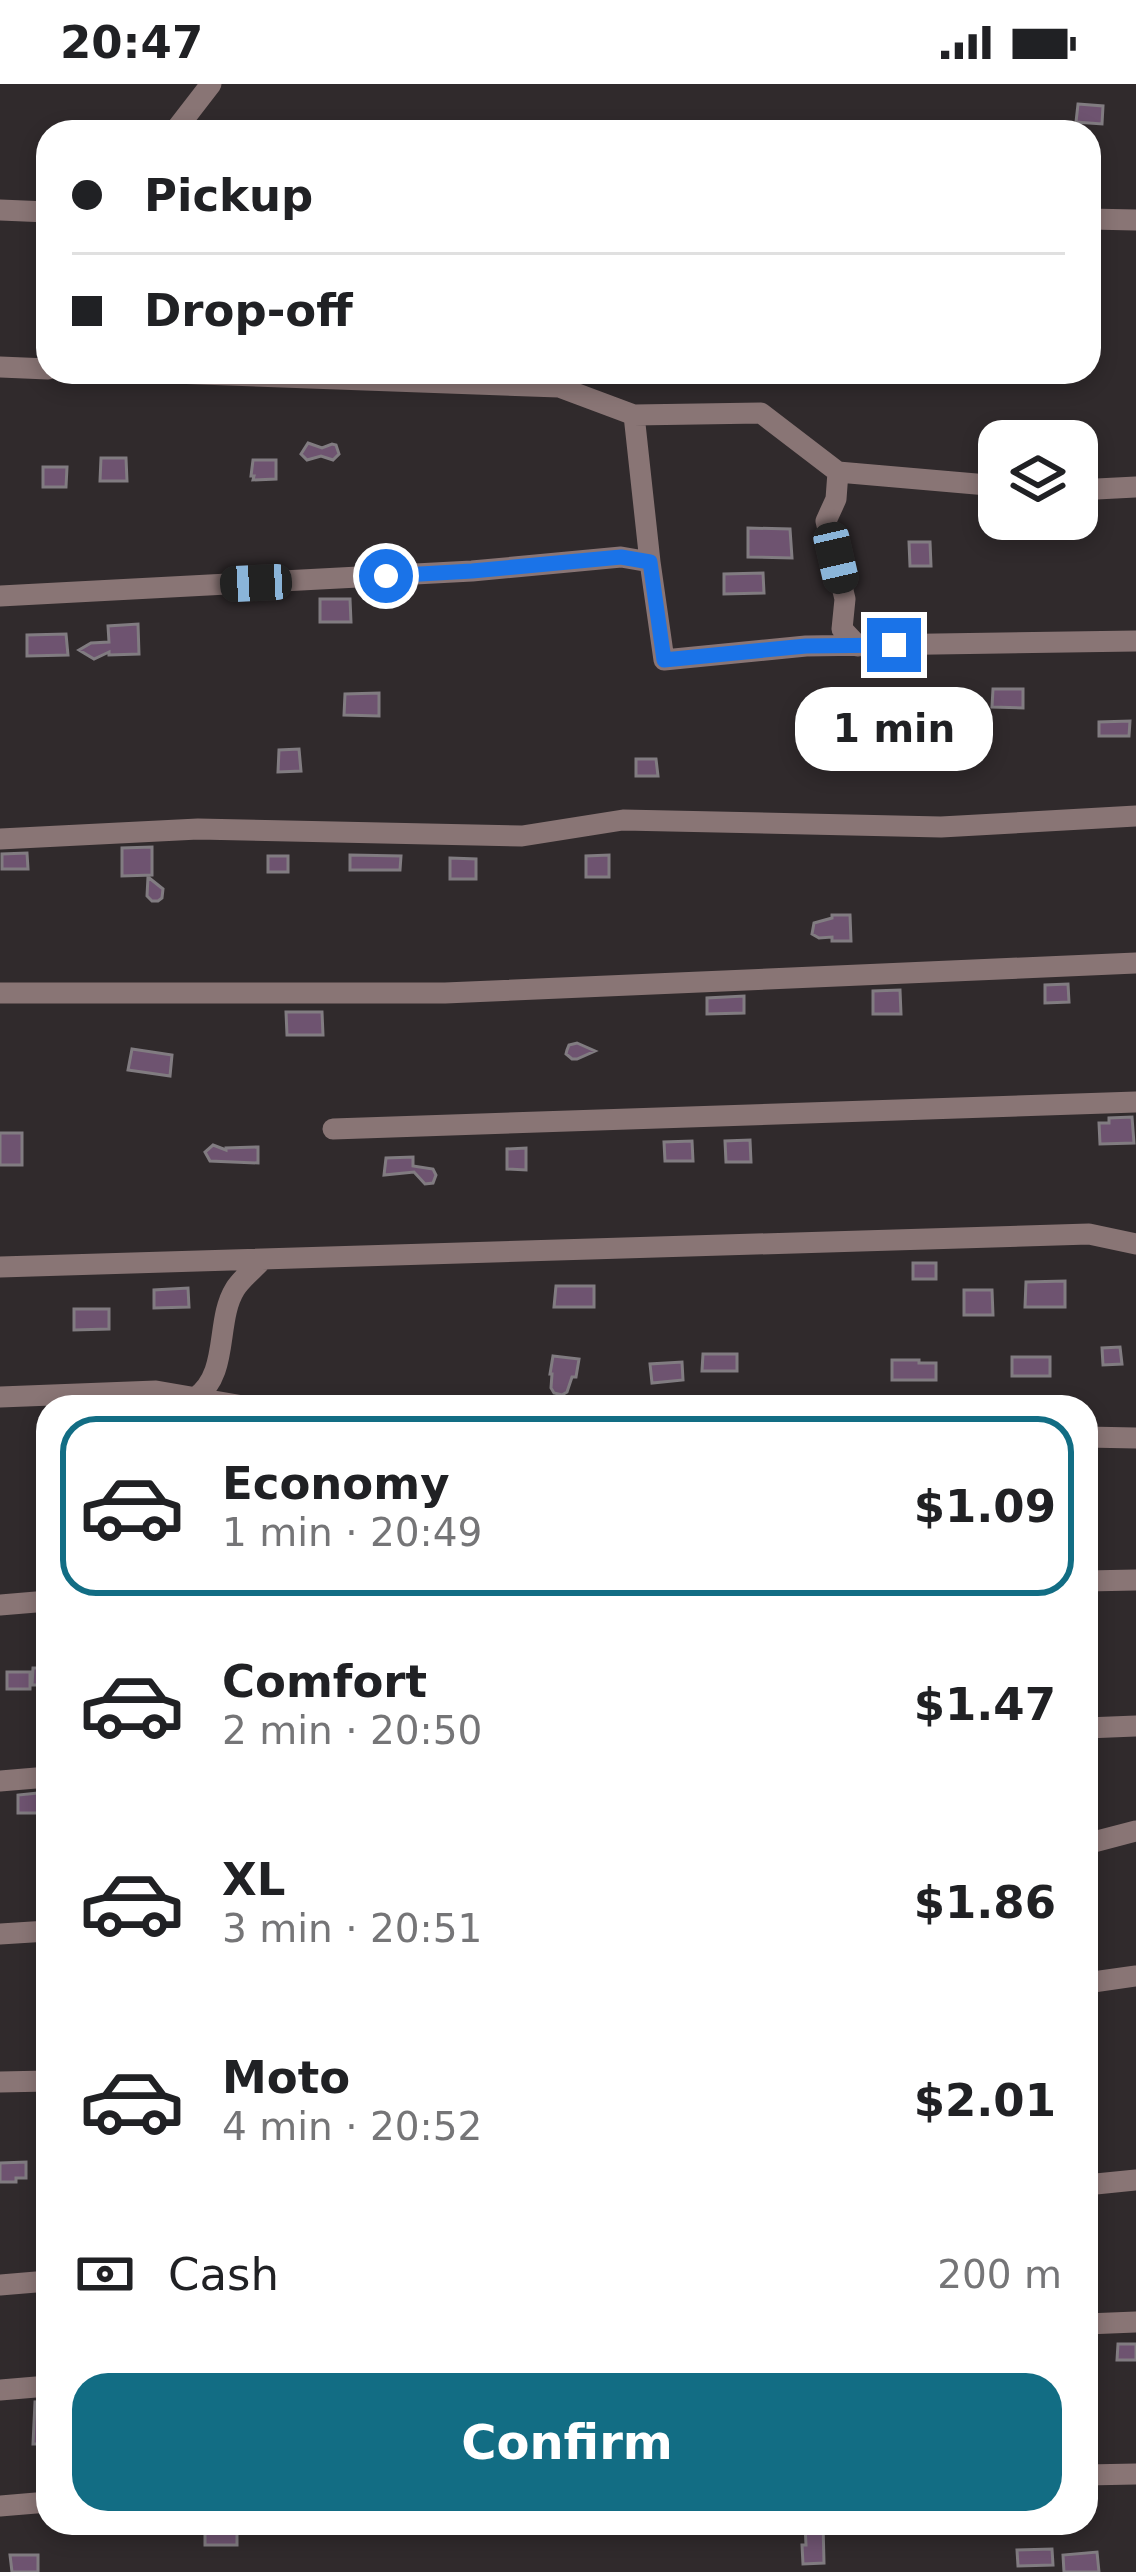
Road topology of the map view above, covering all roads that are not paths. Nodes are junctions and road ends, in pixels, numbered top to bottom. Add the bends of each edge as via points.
1 (211, 84) edge
2 (183, 120) edge
3 (0, 210) edge
4 (36, 212) edge
5 (1101, 219) edge
6 (1136, 220) edge
7 (0, 367) edge
8 (36, 368) edge
9 (476, 384) edge
10 (634, 415) junction
11 (838, 472) junction
12 (978, 485) edge
13 (1136, 488) edge
14 (1098, 489) edge
15 (650, 562) junction
16 (0, 596) edge
17 (1136, 641) edge
18 (858, 646) junction
19 (1136, 816) edge
20 (0, 839) edge
21 (1136, 963) edge
22 (0, 993) edge
23 (1136, 1102) edge
24 (333, 1129) dead end
25 (1136, 1244) edge
26 (262, 1260) junction
27 (0, 1267) edge
28 (52, 1395) edge
29 (178, 1395) edge
30 (200, 1395) edge
31 (36, 1396) edge
32 (0, 1397) edge
33 (1098, 1437) edge
34 (1136, 1438) edge
35 (1136, 1580) edge
36 (1098, 1582) edge
37 (36, 1602) edge
38 (0, 1605) edge
39 (1136, 1726) edge
40 (1098, 1728) edge
41 (36, 1778) edge
42 (0, 1780) edge
43 (1136, 1831) edge
44 (1098, 1841) edge
45 (36, 1932) edge
46 (0, 1934) edge
47 (1136, 1976) edge
48 (1098, 1981) edge
49 (36, 2080) edge
50 (0, 2082) edge
51 (1136, 2180) edge
52 (1098, 2184) edge
53 (36, 2282) edge
54 (0, 2285) edge
55 (1136, 2322) edge
56 (1098, 2324) edge
57 (36, 2387) edge
58 (0, 2390) edge
59 (1136, 2474) edge
60 (1098, 2475) edge
61 (36, 2503) edge
62 (0, 2506) edge

1 - 2 street
3 - 4 street
5 - 6 street
7 - 8 street
9 - 10 street via 559,387
10 - 11 street via 761,413
10 - 15 street
11 - 12 street
11 - 18 street via 826,521 845,598 842,629
13 - 14 street
15 - 16 street via 621,557
15 - 18 street via 664,660
17 - 18 street
19 - 20 street via 941,826 623,820 522,836 198,829
21 - 22 street via 445,993
23 - 24 street
25 - 26 street via 1089,1234
26 - 27 street
26 - 30 street via 234,1290 218,1361
28 - 29 street
31 - 32 street
33 - 34 street
35 - 36 street
37 - 38 street
39 - 40 street
41 - 42 street
43 - 44 street
45 - 46 street
47 - 48 street
49 - 50 street
51 - 52 street
53 - 54 street
55 - 56 street
57 - 58 street
59 - 60 street
61 - 62 street

